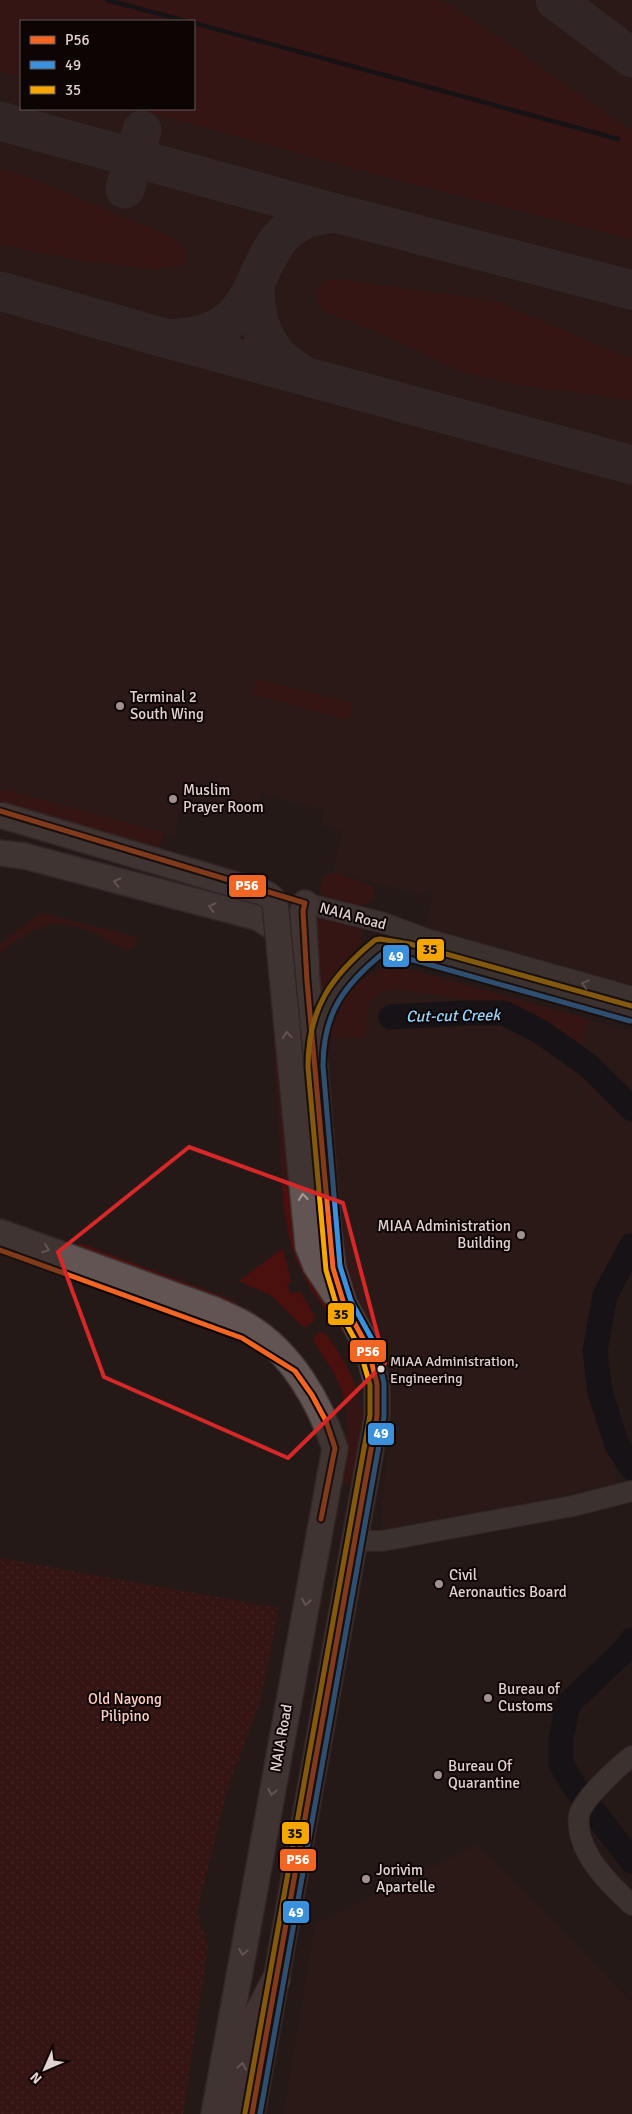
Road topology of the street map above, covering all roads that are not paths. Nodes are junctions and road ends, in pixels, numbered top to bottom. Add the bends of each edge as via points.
1 (0, 811) edge
2 (0, 815) edge
3 (50, 825) junction
4 (0, 853) edge
5 (24, 856) junction
6 (189, 867) junction
7 (181, 898) junction
8 (305, 903) junction
9 (259, 918) junction
10 (306, 960) junction
11 (632, 997) edge
12 (632, 1014) edge
13 (314, 1053) junction
14 (0, 1232) edge
15 (0, 1250) edge
16 (344, 1304) junction
17 (295, 1371) junction
18 (632, 1491) edge
19 (326, 1494) junction
20 (363, 1500) junction
21 (355, 1541) junction
22 (632, 1756) edge
23 (632, 1905) edge
24 (276, 1980) joint
25 (250, 2113) edge
26 (214, 2114) edge

1 - 3 main road
16 -> 2 main road, bridge via 323,1278 308,1246 272,897
3 - 5 main road
3 - 6 main road
4 - 5 main road
7 -> 5 main road
6 - 7 main road
6 - 8 main road
9 -> 7 main road
8 - 9 main road via 283,913
8 - 10 main road, NAIA Road
11 -> 8 street, NAIA Road
9 - 10 main road via 282,933
10 - 13 main road, NAIA Road
12 - 13 street, NAIA Road via 408,950 380,946 340,981 321,1021
13 - 16 main road, NAIA Road via 328,1228 333,1268
14 -> 17 main road, NAIA Road via 215,1310 247,1325 274,1347
15 - 17 main road via 242,1338
16 - 20 main road, NAIA Road via 366,1344 377,1384 378,1416
17 - 19 main road, NAIA Road via 326,1421 335,1448
18 - 21 street via 573,1506 382,1541
19 - 20 main road
19 -> 26 main road, NAIA Road
20 - 21 main road, NAIA Road
21 - 24 main road, NAIA Road
22 - 23 street via 585,1804 579,1816 581,1832 594,1864 607,1882
25 -> 24 highway via 246,2038

